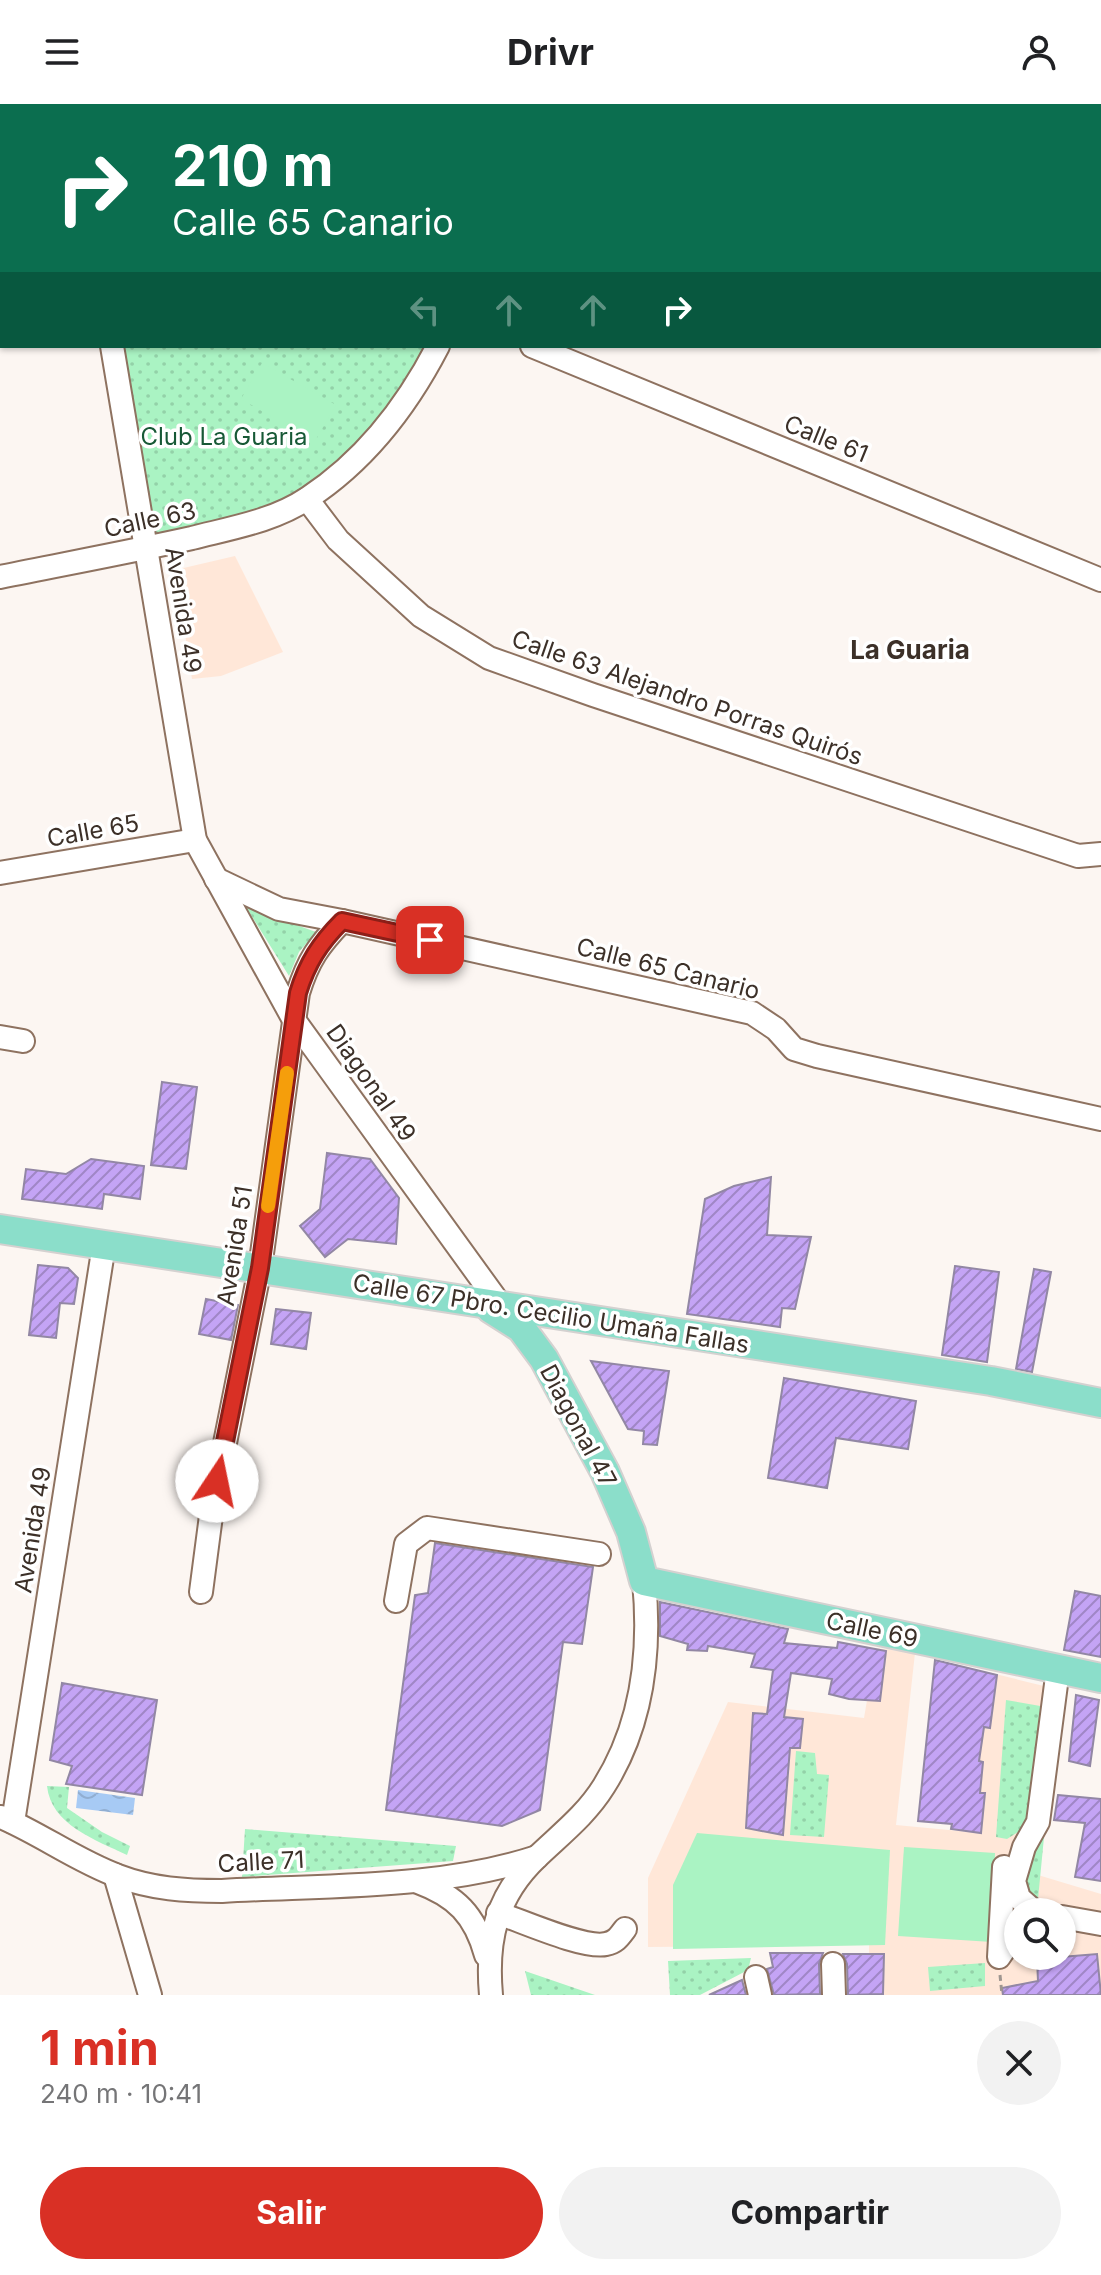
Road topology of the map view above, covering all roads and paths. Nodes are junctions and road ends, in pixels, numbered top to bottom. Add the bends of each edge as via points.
1 (112, 348) edge
2 (437, 348) edge
3 (537, 348) edge
4 (307, 499) junction
5 (147, 548) junction
6 (0, 577) edge
7 (1101, 580) edge
8 (195, 840) junction
9 (1101, 854) edge
10 (0, 873) edge
11 (216, 879) junction
12 (342, 921) junction
13 (294, 1020) junction
14 (0, 1037) edge
15 (23, 1041) dead end
16 (1101, 1119) edge
17 (0, 1229) edge
18 (104, 1245) junction
19 (260, 1268) junction
20 (472, 1301) junction
21 (501, 1306) junction
22 (572, 1318) junction
23 (544, 1359) junction
24 (1101, 1403) edge
25 (599, 1554) dead end
26 (644, 1581) junction
27 (201, 1592) dead end
28 (396, 1601) dead end
29 (1058, 1669) junction
30 (1101, 1678) edge
31 (6, 1819) edge
32 (1024, 1847) junction
33 (537, 1857) junction
34 (115, 1875) junction
35 (413, 1880) junction
36 (1019, 1898) edge
37 (498, 1913) junction
38 (1076, 1920) edge
39 (1101, 1924) edge
40 (625, 1929) dead end
41 (1004, 1950) edge
42 (488, 1962) junction
43 (833, 1964) dead end
44 (150, 1995) edge
45 (491, 1995) edge
46 (834, 1995) edge

1 - 5 street, Avenida 49
2 - 4 street via 402,408 372,445
3 - 7 street, Calle 61
4 - 5 street, Calle 63 via 239,527
4 - 9 street, Calle 63 Alejandro Porras Quirós via 338,540 421,616 489,658 1078,856
5 - 6 street, Calle 63
5 - 8 street, Avenida 49
8 - 10 street, Calle 65
8 - 11 street, Avenida 49
11 - 12 street, Calle 65 Canario via 279,909
11 - 13 street, Diagonal 49
12 - 13 street, Avenida 51 via 305,970
12 - 16 street, Calle 65 Canario via 752,1013 794,1049 817,1056
13 - 19 street, Avenida 51
13 - 21 street, Diagonal 49
14 - 15 street
17 - 18 main road, Calle 67 Pbro. Cecilio Umaña Fallas
18 - 19 main road, Calle 67 Pbro. Cecilio Umaña Fallas
18 - 31 street, Avenida 49
19 - 20 main road, Calle 67 Pbro. Cecilio Umaña Fallas
19 - 27 street, Avenida 51 via 212,1508
20 - 21 main road, Calle 67 Pbro. Cecilio Umaña Fallas
20 - 23 main road, Diagonal 47 via 521,1328
21 - 22 main road, Calle 67 Pbro. Cecilio Umaña Fallas
22 - 23 main road via 541,1330
22 - 24 main road, Calle 67 Pbro. Cecilio Umaña Fallas via 991,1381
23 - 26 main road, Diagonal 47 via 605,1472 631,1532
25 - 28 street via 427,1528 406,1544
26 - 29 main road, Calle 69
26 - 33 street via 646,1659 626,1744 581,1816
29 - 30 main road, Calle 69
29 - 32 street via 1038,1822
31 - 34 street, Calle 71
32 - 36 street via 1014,1881
32 - 41 street via 1005,1855 999,1957
33 - 35 street, Calle 71 via 476,1873
33 - 37 street
34 - 35 street, Calle 71 via 186,1891
34 - 44 street
35 - 42 street via 441,1890 464,1909 480,1934
37 - 40 street via 587,1944 616,1941
37 - 42 street
38 - 39 street
42 - 45 street
43 - 46 street

